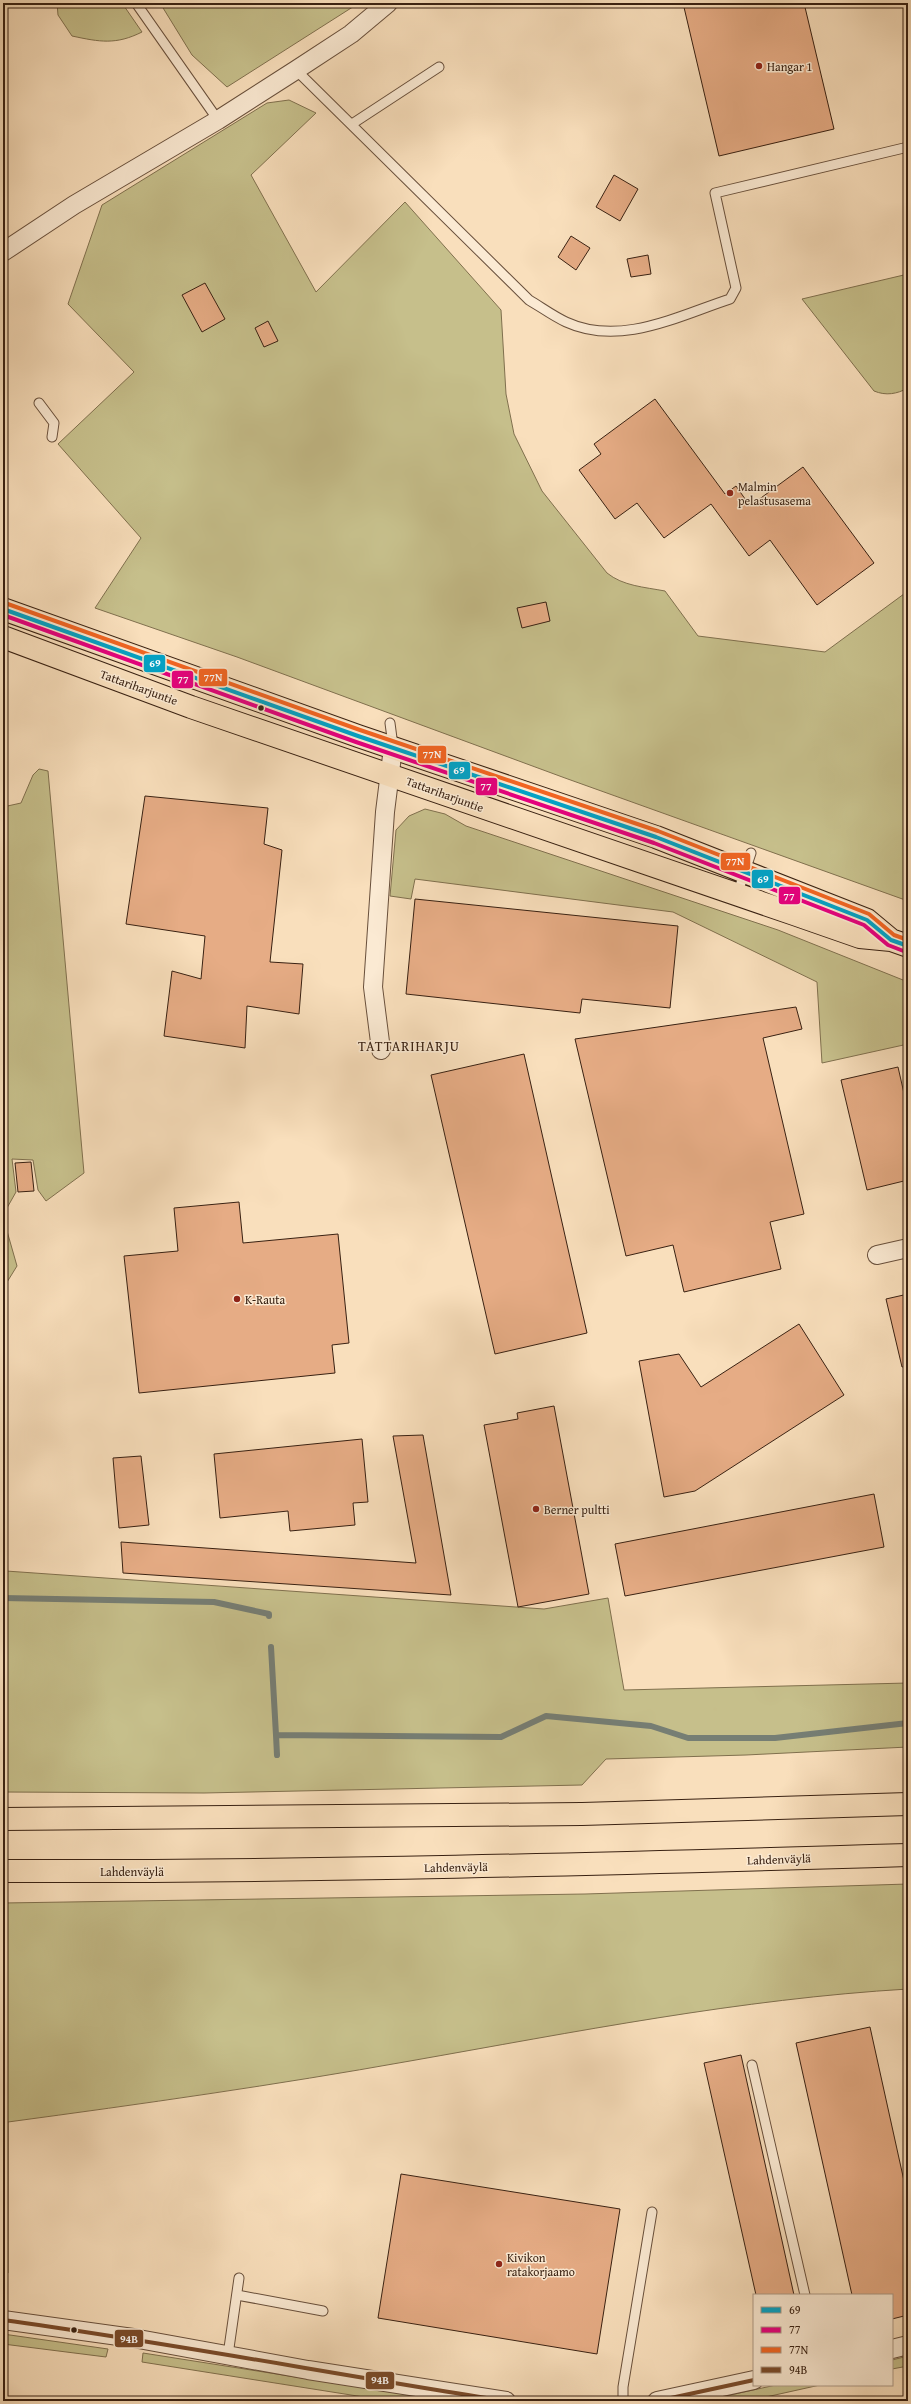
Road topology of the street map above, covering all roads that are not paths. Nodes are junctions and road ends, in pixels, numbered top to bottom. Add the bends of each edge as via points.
1 (136, 3) edge
2 (388, 3) edge
3 (439, 67) dead end
4 (296, 70) junction
5 (218, 120) junction
6 (352, 124) junction
7 (908, 147) edge
8 (3, 252) edge
9 (39, 403) dead end
10 (52, 437) dead end
11 (3, 609) edge
12 (3, 637) edge
13 (390, 723) dead end
14 (393, 748) junction
15 (390, 774) junction
16 (748, 863) junction
17 (737, 894) junction
18 (899, 943) edge
19 (381, 1050) dead end
20 (908, 1248) edge
21 (877, 1255) dead end
22 (908, 1804) edge
23 (3, 1819) edge
24 (908, 1855) edge
25 (3, 1871) edge
26 (752, 2065) dead end
27 (652, 2212) dead end
28 (239, 2278) dead end
29 (805, 2294) edge
30 (237, 2296) junction
31 (323, 2311) dead end
32 (3, 2320) edge
33 (908, 2345) edge
34 (893, 2349) edge
35 (228, 2355) junction
36 (753, 2380) edge
37 (506, 2401) edge
38 (623, 2401) edge
39 (657, 2401) edge

1 - 5 lane
2 - 4 street via 351,34
3 - 6 lane
4 - 5 street
4 - 6 lane
5 - 8 street via 74,204
6 - 7 lane via 529,300 566,322 605,332 635,330 730,299 736,288 715,193
9 - 10 lane via 54,423
11 - 14 main road, Tattariharjuntie
12 - 15 main road, Tattariharjuntie via 191,706
13 - 14 lane
14 - 15 street
14 - 16 main road, Tattariharjuntie via 656,837
15 - 17 main road, Tattariharjuntie
15 - 19 street via 373,987
16 - 17 lane
16 - 18 main road, Tattariharjuntie via 867,920
17 - 18 main road, Tattariharjuntie via 860,937
20 - 21 street
22 - 23 main road via 582,1814
24 - 25 main road, Lahdenväylä via 584,1865 160,1872
26 - 29 lane
27 - 38 lane via 623,2387
28 - 30 lane
30 - 31 lane
30 - 35 lane
32 - 35 street via 133,2338
33 - 34 street
35 - 37 street
36 - 39 street

